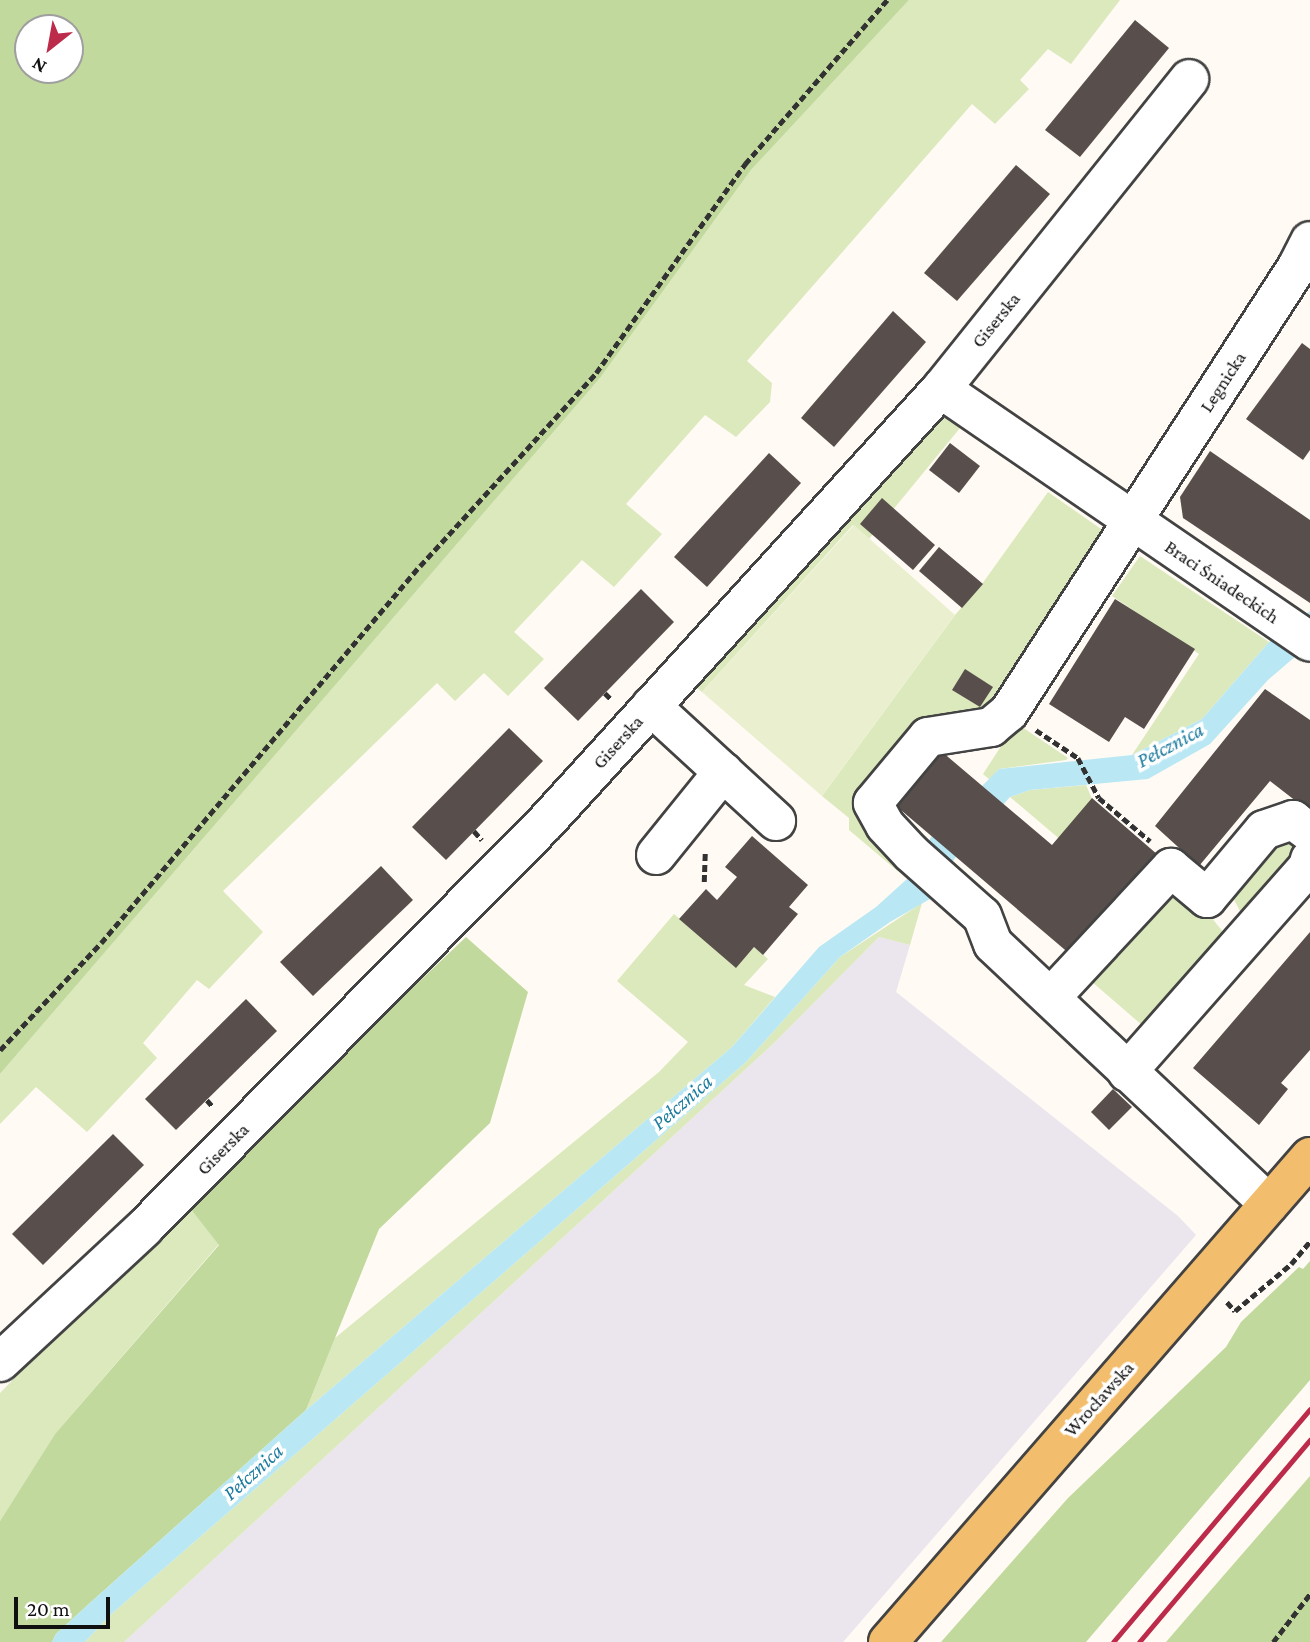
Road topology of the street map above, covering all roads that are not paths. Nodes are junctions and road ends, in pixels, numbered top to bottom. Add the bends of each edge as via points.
1 (1189, 79) dead end
2 (1310, 241) edge
3 (941, 389) junction
4 (1133, 522) junction
5 (1310, 642) edge
6 (651, 706) junction
7 (723, 772) junction
8 (776, 821) dead end
9 (1310, 833) edge
10 (656, 856) dead end
11 (1310, 859) edge
12 (1207, 898) junction
13 (1248, 937) junction
14 (1052, 996) junction
15 (1127, 1072) junction
16 (1310, 1157) edge
17 (1269, 1204) junction
18 (0, 1362) edge
19 (888, 1642) edge

1 - 3 street, Giserska
2 - 4 street, Legnicka
3 - 4 street, Braci Śniadeckich
3 - 6 street, Giserska
4 - 5 street, Braci Śniadeckich
4 - 14 street, Legnicka via 1009,712 990,727 928,737 873,803 885,825 911,853 982,916 993,944
6 - 7 street
6 - 18 street, Giserska via 546,822 145,1228
7 - 8 street
7 - 10 street
9 - 12 street via 1293,820 1264,830
11 - 13 street
12 - 13 street
12 - 14 street via 1171,868
13 - 15 street
14 - 15 street
15 - 17 street
16 - 17 main road, Wrocławska
17 - 19 main road, Wrocławska

